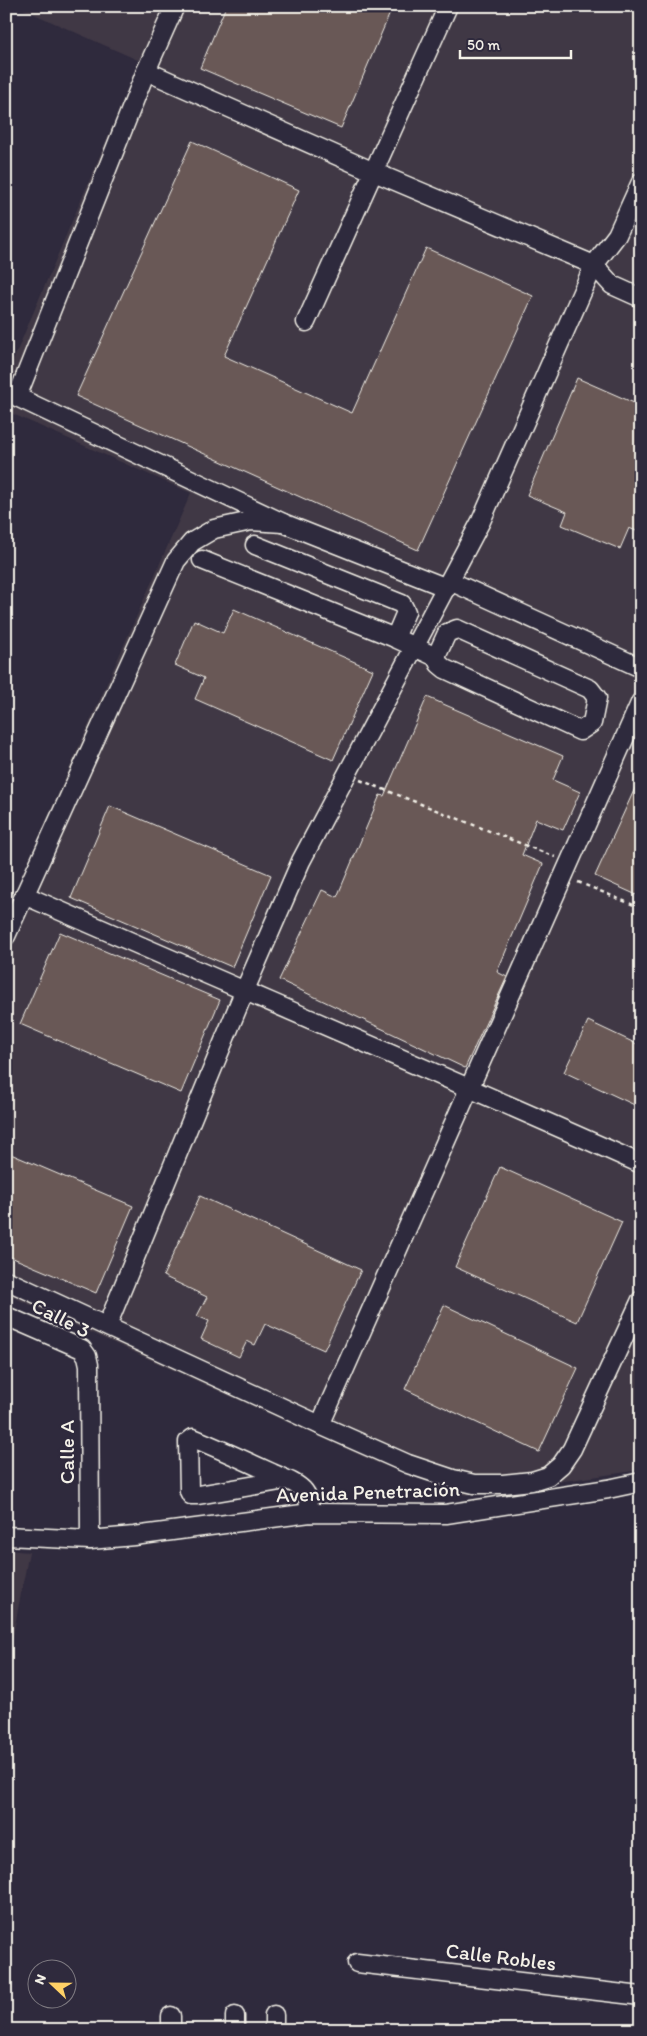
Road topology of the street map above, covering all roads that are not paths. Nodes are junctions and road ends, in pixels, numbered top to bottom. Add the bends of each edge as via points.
1 (175, 6) edge
2 (448, 6) edge
3 (146, 71) junction
4 (374, 172) junction
5 (641, 182) edge
6 (594, 265) junction
7 (641, 298) edge
8 (306, 322) dead end
9 (283, 523) junction
10 (255, 545) dead end
11 (202, 560) dead end
12 (448, 584) junction
13 (395, 638) junction
14 (415, 648) junction
15 (436, 657) junction
16 (641, 668) edge
17 (641, 701) edge
18 (24, 895) junction
19 (6, 936) edge
20 (244, 992) junction
21 (469, 1087) junction
22 (641, 1164) edge
23 (6, 1280) edge
24 (641, 1300) edge
25 (6, 1316) edge
26 (107, 1326) junction
27 (89, 1365) joint
28 (320, 1425) junction
29 (286, 1480) junction
30 (641, 1482) edge
31 (310, 1513) junction
32 (6, 1536) edge
33 (90, 1540) junction
34 (357, 1963) dead end
35 (641, 1996) edge

1 - 3 street
2 - 4 street
3 - 4 street
3 - 9 street via 17,397
4 - 6 street
4 - 8 street
5 - 6 street via 617,235
6 - 7 street via 612,285
6 - 12 street via 482,521
9 - 12 street
9 - 18 street via 251,521 214,529 192,542 176,561
10 - 13 street via 402,604 406,612
11 - 13 street
12 - 14 street
12 - 16 street
13 - 14 street
14 - 15 street
14 - 20 street via 301,861
15 - 15 street via 447,633 458,629 590,689 597,698 592,723 580,731 445,669
17 - 21 street
18 - 19 street
18 - 20 street
20 - 21 street
20 - 26 street
21 - 22 street
21 - 28 street
23 - 26 street
24 - 28 street via 572,1449 548,1476 532,1481 474,1484 408,1464
25 - 27 street, Calle 3 via 82,1349
26 - 28 street
27 - 33 street, Calle A
29 - 29 street via 191,1494 188,1440 193,1438
29 - 31 street via 304,1491
30 - 31 street, Avenida Penetración via 446,1514
31 - 33 street, Avenida Penetración
32 - 33 street, Avenida Penetración
34 - 35 street, Calle Robles

